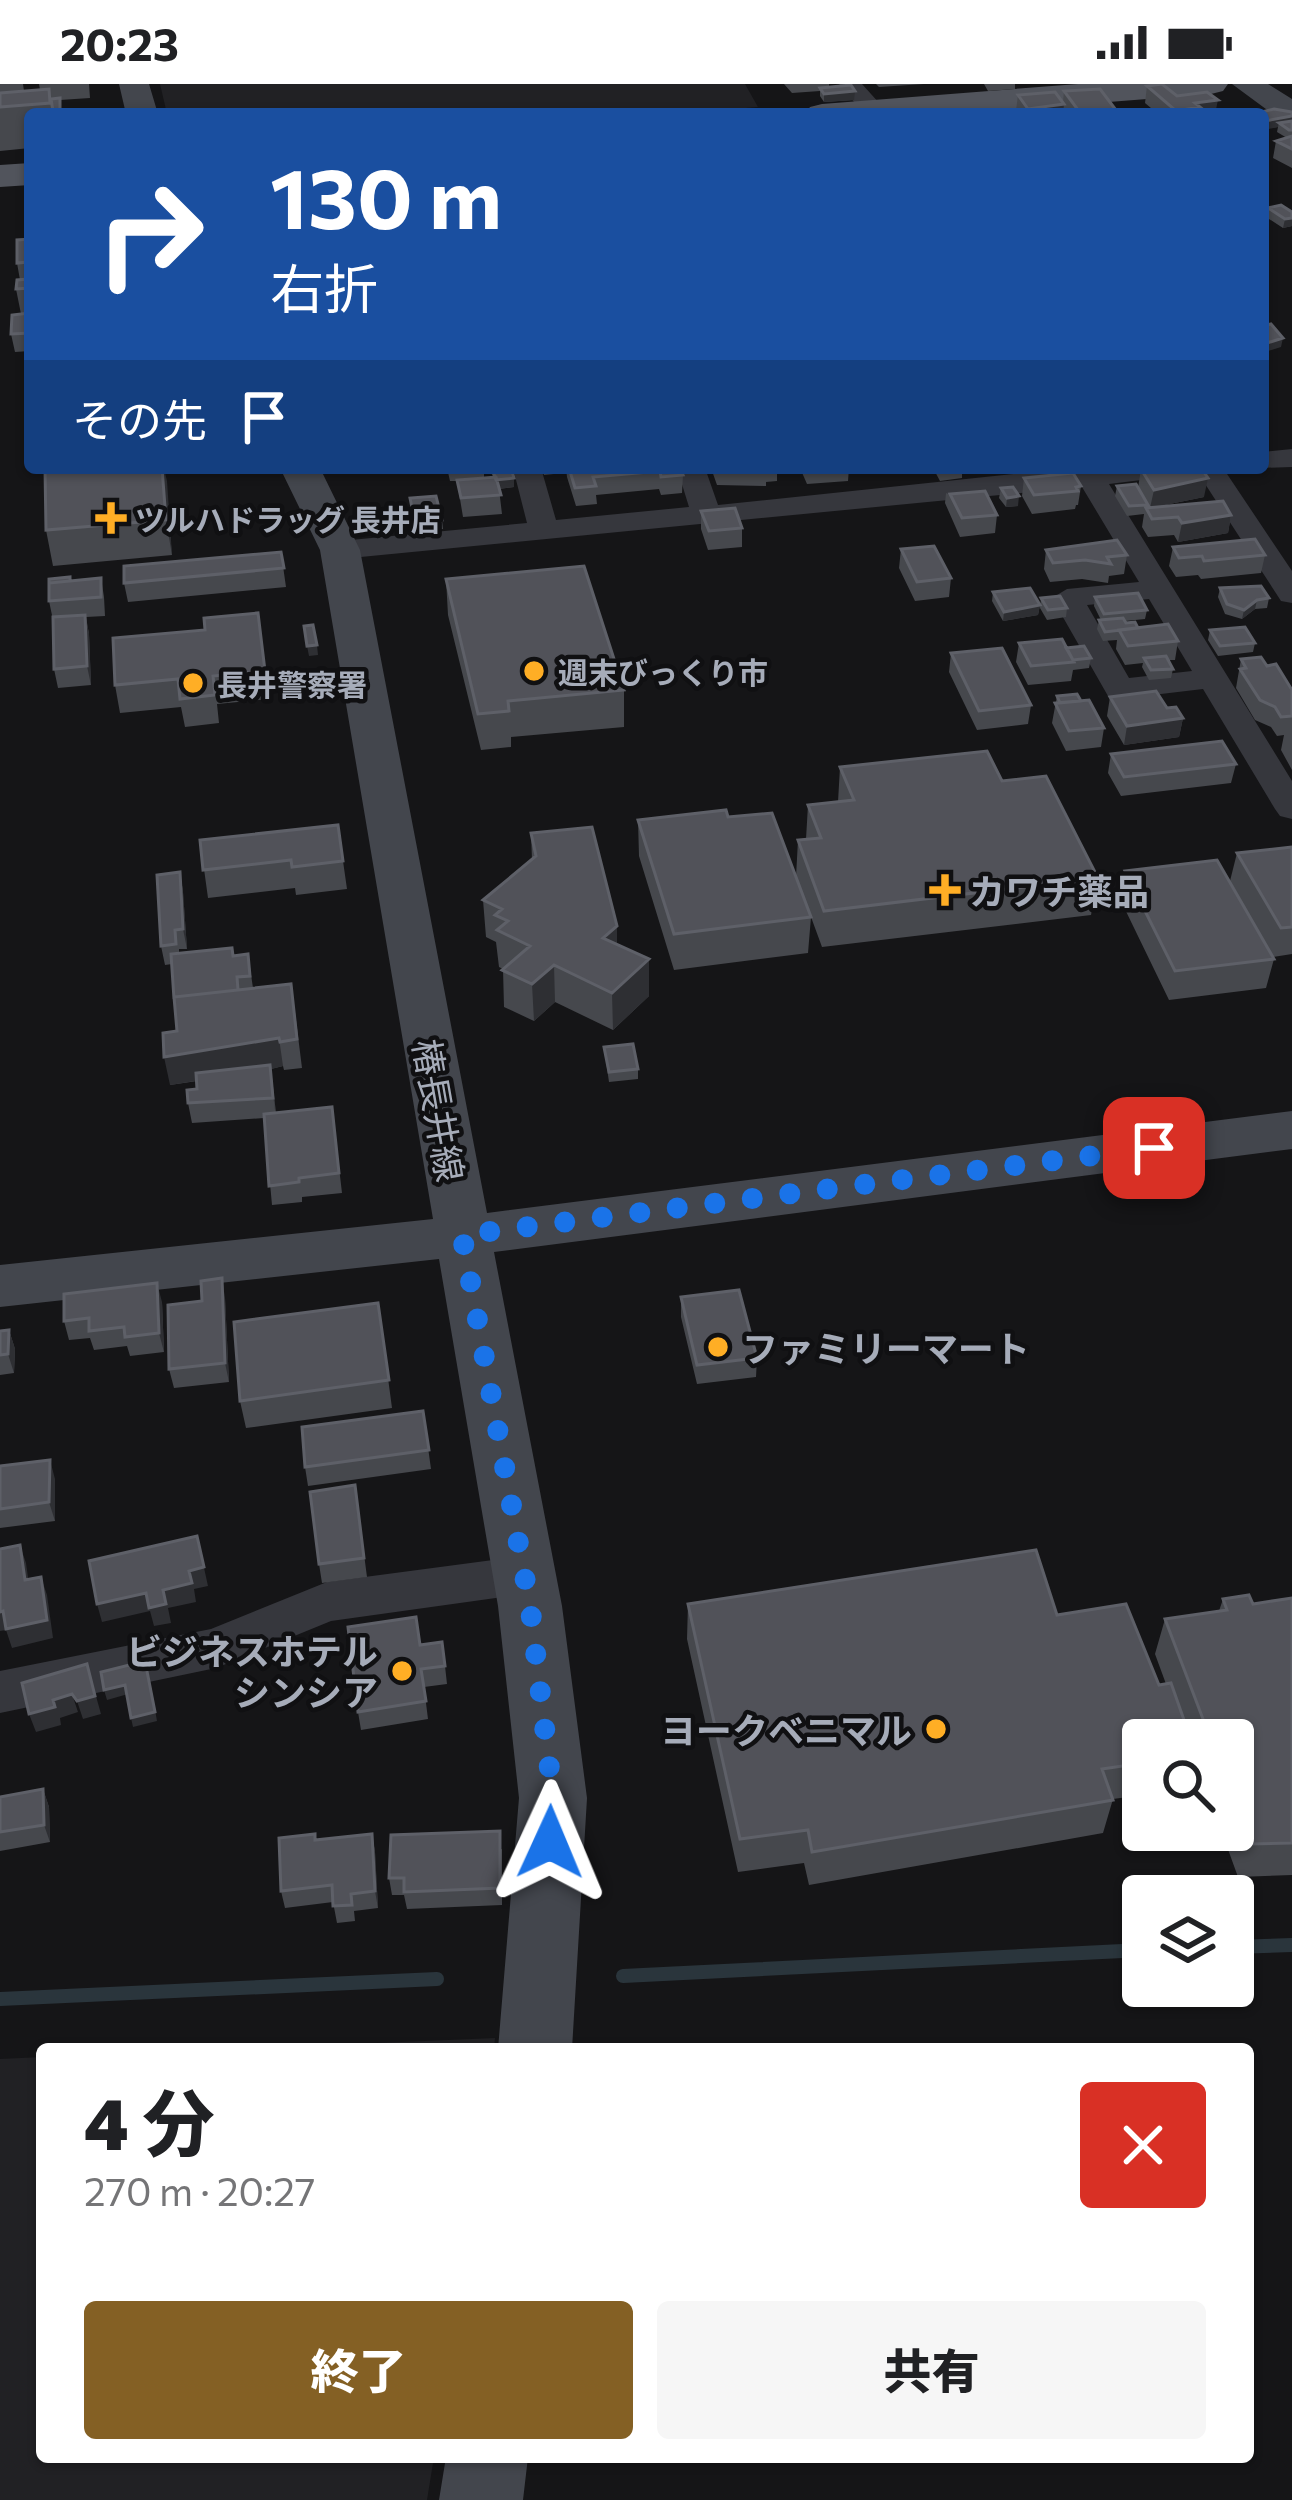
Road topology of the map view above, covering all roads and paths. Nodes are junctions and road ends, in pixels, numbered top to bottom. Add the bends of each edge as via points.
1 (850, 84) edge
2 (1211, 84) edge
3 (1246, 84) edge
4 (872, 108) edge
5 (924, 108) edge
6 (1292, 113) edge
7 (303, 474) edge
8 (529, 474) edge
9 (693, 474) edge
10 (872, 474) edge
11 (1049, 474) edge
12 (1088, 474) edge
13 (1213, 474) edge
14 (973, 478) edge
15 (882, 496) junction
16 (706, 513) junction
17 (544, 529) junction
18 (340, 550) junction
19 (1158, 590) junction
20 (1292, 594) edge
21 (1212, 678) junction
22 (1292, 809) edge
23 (1292, 1130) edge
24 (462, 1235) junction
25 (0, 1286) edge
26 (524, 1575) junction
27 (0, 1692) edge
28 (535, 2043) edge
29 (486, 2463) edge
30 (482, 2500) edge

1 - 4 street
2 - 5 main road
3 - 6 main road
7 - 18 main road, 椿長井線
8 - 17 street
9 - 16 street
10 - 15 street
11 - 14 street
12 - 19 street
13 - 20 street
14 - 15 street
15 - 16 street
16 - 17 street
17 - 18 street
18 - 24 main road, 椿長井線
19 - 21 street
19 - 21 street via 1067,598 1119,688
21 - 22 street
23 - 24 main road
24 - 25 main road
24 - 26 main road, 椿長井線
26 - 27 street via 326,1602 216,1648
26 - 28 main road, 椿長井線 via 553,1798
29 - 30 main road

